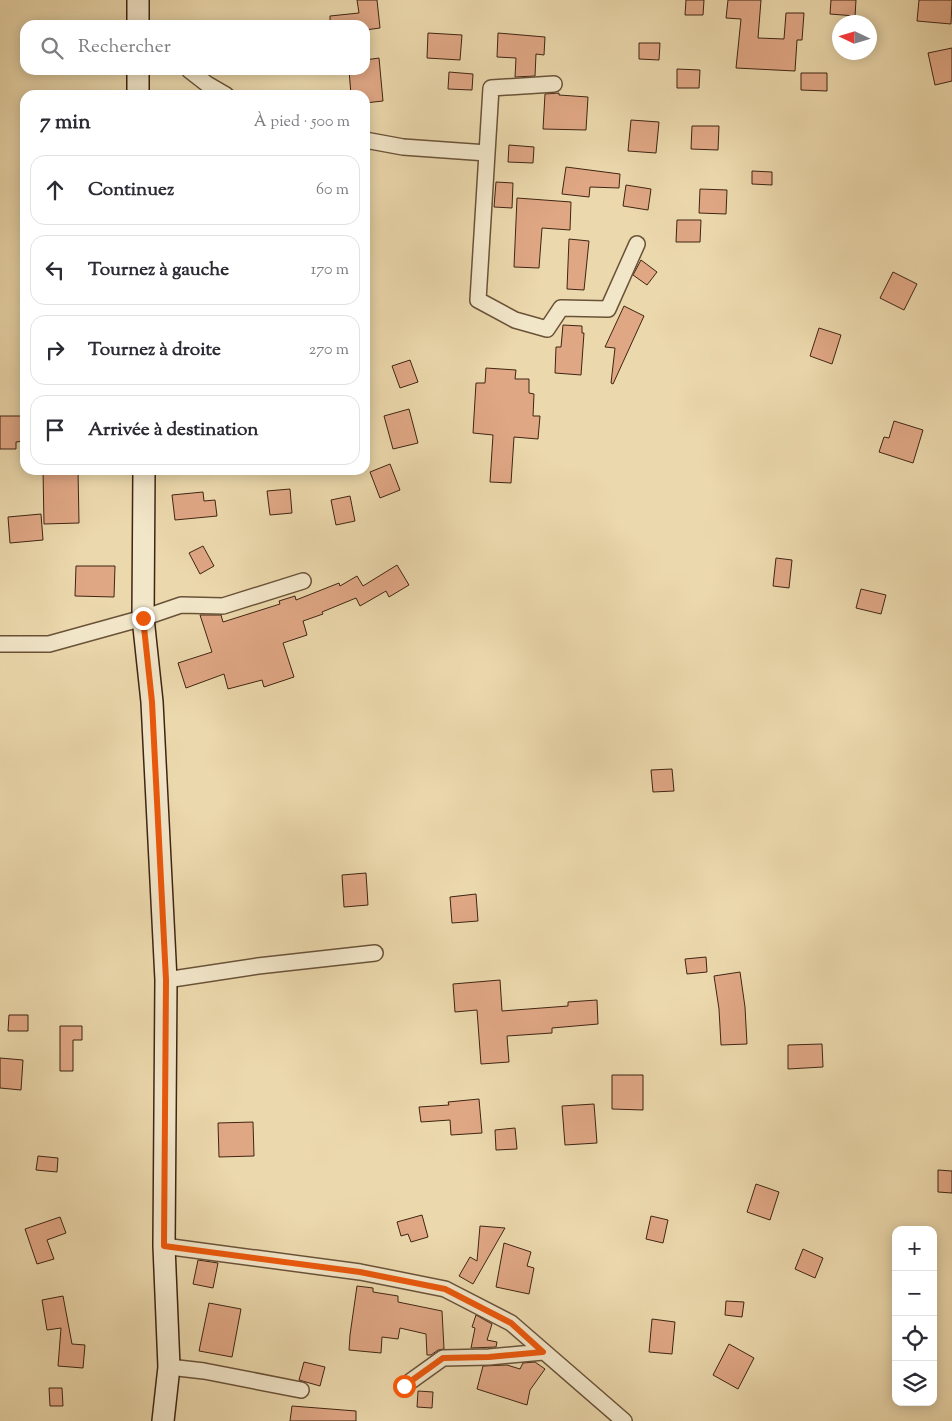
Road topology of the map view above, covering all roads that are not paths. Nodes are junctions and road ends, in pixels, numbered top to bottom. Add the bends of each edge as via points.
1 (138, 0) edge
2 (138, 20) edge
3 (138, 75) edge
4 (195, 75) edge
5 (554, 84) dead end
6 (138, 90) edge
7 (217, 90) edge
8 (370, 141) edge
9 (487, 153) junction
10 (637, 244) dead end
11 (144, 475) edge
12 (303, 581) dead end
13 (143, 618) junction
14 (0, 644) edge
15 (375, 953) dead end
16 (166, 980) junction
17 (164, 1246) junction
18 (543, 1352) junction
19 (169, 1367) junction
20 (404, 1386) dead end
21 (301, 1390) dead end
22 (163, 1421) edge
23 (624, 1421) edge

1 - 2 main road
3 - 6 main road
4 - 7 street
5 - 9 street via 491,88
8 - 9 street via 403,147
9 - 10 street via 478,300 514,320 547,329 561,308 608,309
11 - 13 main road
12 - 13 street via 224,606 181,605
13 - 14 street via 49,644
13 - 16 main road via 152,702
15 - 16 street
16 - 17 main road
17 - 18 street via 360,1272 445,1289 511,1323
17 - 19 main road
18 - 20 street via 443,1358
18 - 23 street
19 - 21 street
19 - 22 main road

